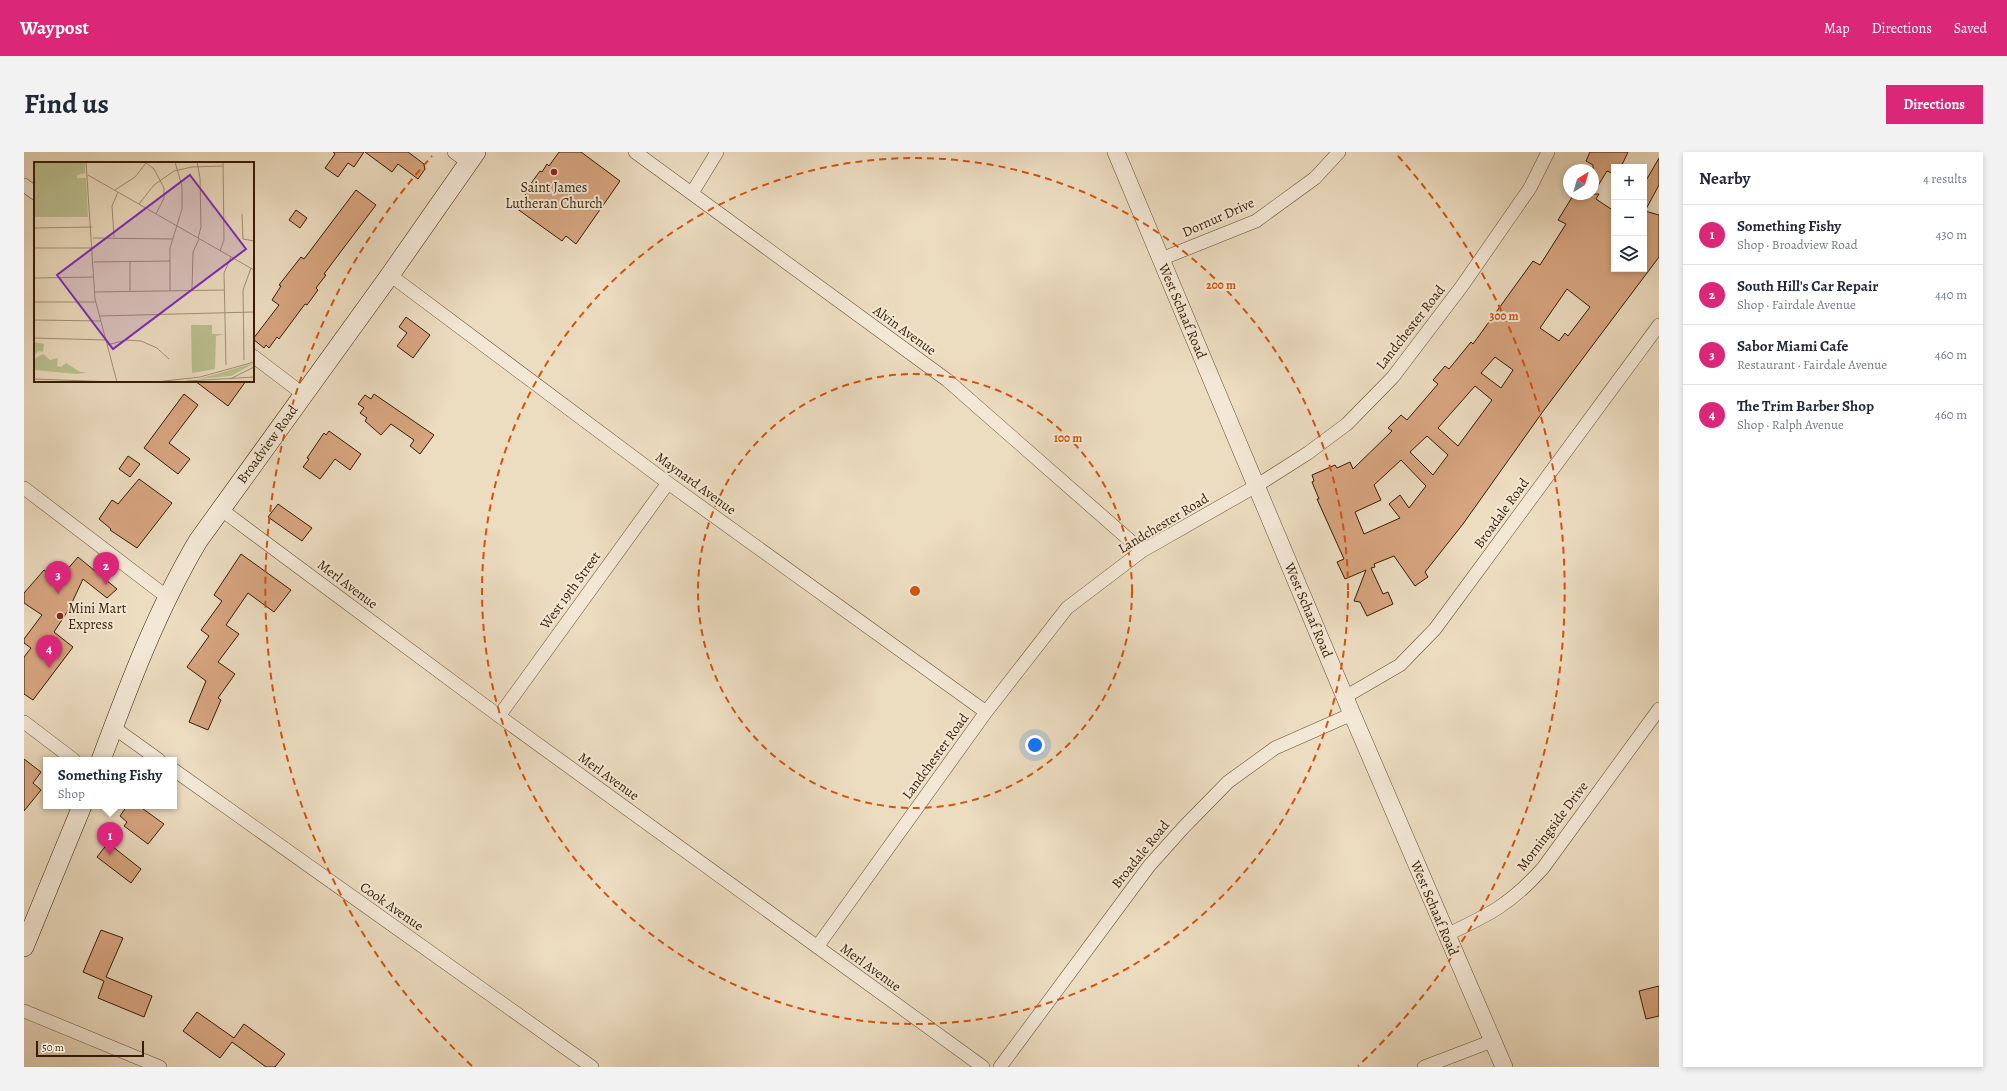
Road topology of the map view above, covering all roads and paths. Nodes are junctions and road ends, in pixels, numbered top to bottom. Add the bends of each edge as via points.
1 (635, 152) edge
2 (717, 152) edge
3 (1116, 152) edge
4 (1338, 152) edge
5 (1548, 152) edge
6 (466, 156) edge
7 (24, 185) edge
8 (34, 192) edge
9 (692, 193) junction
10 (1162, 259) junction
11 (390, 275) junction
12 (1659, 325) edge
13 (254, 357) edge
14 (303, 394) junction
15 (668, 483) junction
16 (1256, 486) junction
17 (24, 488) edge
18 (219, 508) junction
19 (1142, 551) junction
20 (167, 597) junction
21 (1345, 697) junction
22 (1659, 709) edge
23 (986, 712) junction
24 (1352, 714) junction
25 (499, 716) junction
26 (24, 722) edge
27 (113, 727) junction
28 (70, 757) edge
29 (102, 757) edge
30 (155, 757) edge
31 (177, 772) edge
32 (81, 809) edge
33 (1446, 935) junction
34 (817, 947) junction
35 (24, 948) edge
36 (24, 1011) edge
37 (1492, 1041) junction
38 (160, 1067) edge
39 (592, 1067) edge
40 (982, 1067) edge
41 (1000, 1067) edge
42 (1424, 1067) edge
43 (1504, 1067) edge

1 - 9 street, Alvin Avenue
2 - 9 street
3 - 10 street, West Schaaf Road
4 - 10 street, Dornur Drive via 1315,178 1256,221
5 - 16 street, Landchester Road via 1530,188 1496,238 1392,377 1347,424 1308,453
6 - 11 main road, Broadview Road
7 - 8 street
9 - 19 street, Alvin Avenue via 946,380
10 - 16 street, West Schaaf Road
11 - 14 main road, Broadview Road
11 - 15 street, Maynard Avenue
12 - 21 street, Broadale Road via 1436,629 1400,665
13 - 14 street
14 - 18 main road, Broadview Road
15 - 23 street, Maynard Avenue
15 - 25 street, West 19th Street
16 - 19 street, Landchester Road
16 - 21 street, West Schaaf Road
17 - 20 street
18 - 20 main road, Broadview Road
18 - 25 street, Merl Avenue
19 - 23 street, Landchester Road via 1067,608
20 - 27 main road, Broadview Road
21 - 24 street, West Schaaf Road
22 - 33 street, Morningside Drive via 1530,883 1505,906
23 - 34 street, Landchester Road
24 - 33 street, West Schaaf Road
24 - 41 street, Broadale Road via 1275,748 1228,782 1149,866
25 - 34 street, Merl Avenue
26 - 28 street
27 - 29 main road, Broadview Road
27 - 30 street
31 - 39 street, Cook Avenue
32 - 35 main road
33 - 37 street, West Schaaf Road
34 - 40 street, Merl Avenue
36 - 38 street
37 - 42 street
37 - 43 street, West Schaaf Road

